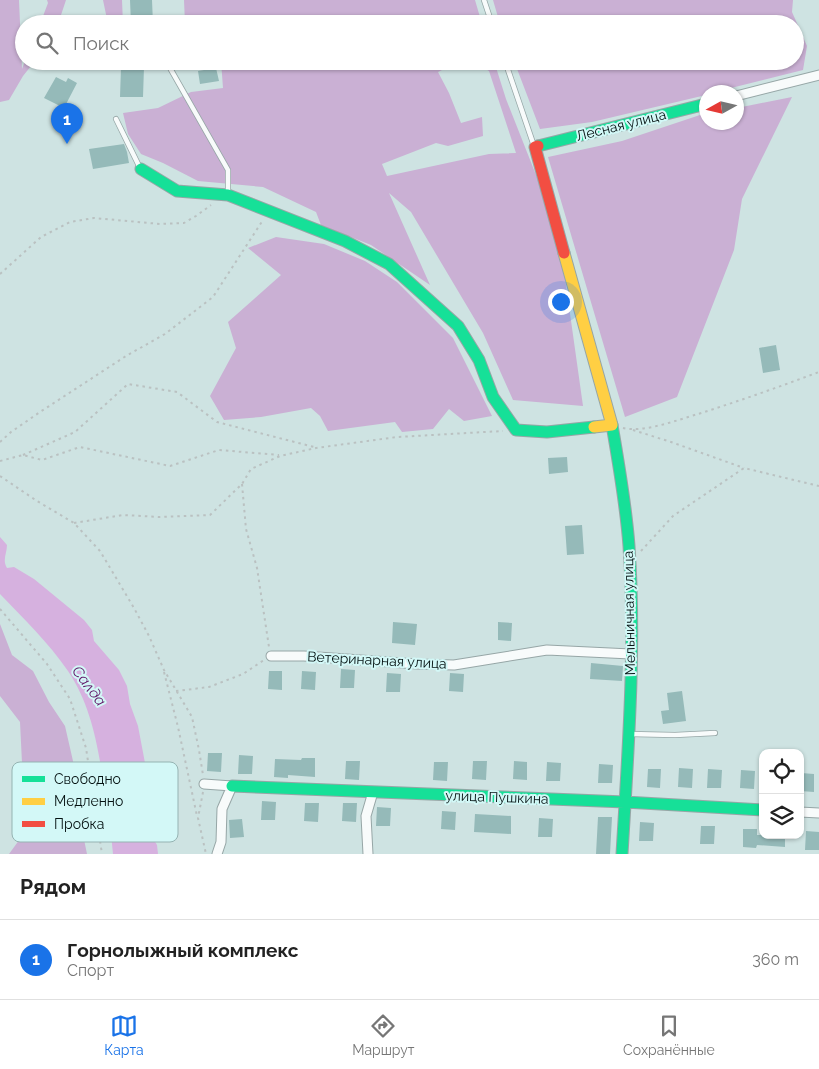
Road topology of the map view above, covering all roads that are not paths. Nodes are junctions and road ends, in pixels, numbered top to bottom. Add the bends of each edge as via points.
1 (484, 0) edge
2 (489, 15) edge
3 (171, 70) edge
4 (508, 70) edge
5 (819, 75) edge
6 (744, 94) edge
7 (699, 106) edge
8 (116, 119) dead end
9 (535, 147) junction
10 (141, 169) joint
11 (228, 195) junction
12 (612, 425) junction
13 (631, 654) junction
14 (271, 656) road end
15 (715, 733) dead end
16 (628, 734) junction
17 (204, 784) road end
18 (232, 786) junction
19 (374, 792) junction
20 (625, 802) junction
21 (759, 810) edge
22 (804, 812) edge
23 (819, 812) edge
24 (217, 854) edge
25 (368, 854) edge
26 (622, 854) edge

1 - 2 lane
3 - 11 lane via 228,170
4 - 9 lane
5 - 6 street
7 - 9 street, Лесная улица
8 - 10 lane
9 - 12 street, Мельничная улица
10 - 11 street via 177,191
11 - 12 street via 345,241 388,264 458,326 479,360 493,397 516,430 547,432
12 - 13 street, Мельничная улица via 630,563
13 - 14 street, Ветеринарная улица via 547,650 454,665
13 - 16 street, Мельничная улица
15 - 16 lane via 675,736
16 - 20 street, Мельничная улица
17 - 18 street
18 - 19 street, улица Пушкина
18 - 24 street via 222,809 221,842
19 - 20 street, улица Пушкина
19 - 25 street via 366,816
20 - 21 street, улица Пушкина
20 - 26 street, Мельничная улица
22 - 23 street

